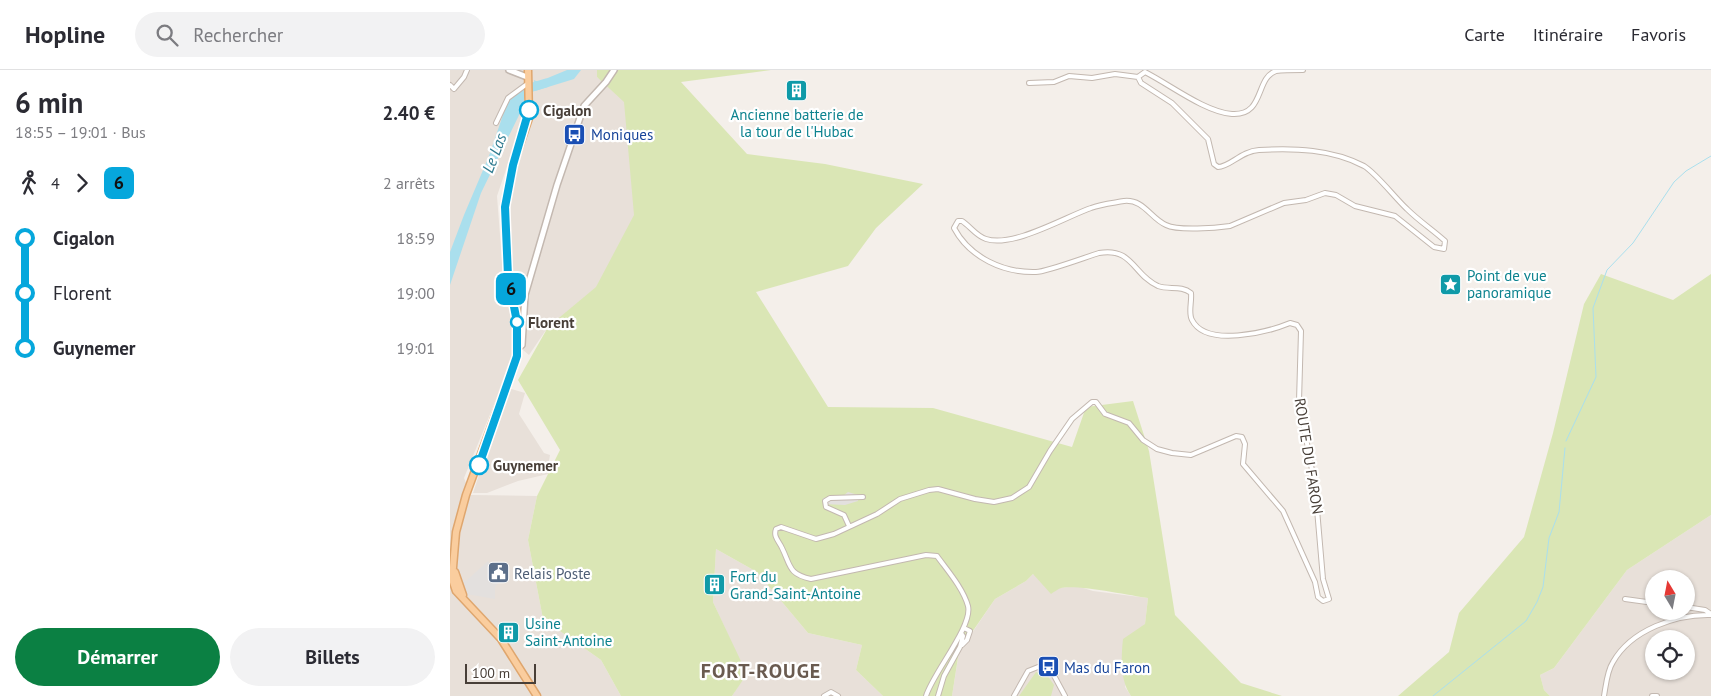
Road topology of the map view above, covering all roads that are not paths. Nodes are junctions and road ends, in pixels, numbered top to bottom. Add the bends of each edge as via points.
1 (467, 70) edge
2 (509, 70) edge
3 (614, 70) edge
4 (1303, 70) edge
5 (1138, 77) junction
6 (528, 82) edge
7 (1029, 83) dead end
8 (450, 84) edge
9 (496, 123) dead end
10 (518, 349) junction
11 (863, 497) dead end
12 (849, 526) junction
13 (1625, 600) dead end
14 (1645, 602) edge
15 (1695, 608) edge
16 (1711, 615) edge
17 (964, 628) junction
18 (961, 633) junction
19 (960, 648) junction
20 (537, 696) edge
21 (824, 696) edge
22 (838, 696) edge
23 (926, 696) edge
24 (938, 696) edge
25 (1014, 696) edge
26 (1065, 696) edge
27 (1604, 696) edge
28 (1652, 696) edge
29 (1657, 696) edge

1 - 8 street via 454,89
2 - 6 street
3 - 10 street via 585,104 580,117 526,292 522,346
4 - 5 street via 1270,74 1256,104 1245,112 1233,114 1196,101 1144,72
5 - 7 street via 1115,74 1092,78 1069,76 1054,82
5 - 12 street, ROUTE DU FARON via 1141,83 1172,102 1208,139 1214,164 1218,167 1246,151 1279,149 1303,149 1354,162 1371,171 1446,244 1444,249 1438,249 1394,216 1355,206 1336,195 1325,193 1284,203 1222,228 1165,225 1146,208 1128,201 1090,208 1040,231 996,240 982,238 962,221 956,225 956,231 987,262 1034,273 1099,253 1124,256 1159,287 1187,290 1191,294 1190,318 1198,328 1212,333 1239,337 1290,323 1297,325 1301,330 1299,401 1315,486 1323,579 1329,599 1323,601 1318,597 1315,582 1276,501 1243,464 1245,444 1242,437 1230,438 1191,455 1172,453 1143,440 1129,423 1105,414 1096,402 1088,403 1072,419 1029,487 1012,498 994,502 938,489 900,499
6 - 9 street via 508,98
6 - 10 main road via 529,118 513,165 505,207 508,276 516,309
10 - 20 main road via 466,495 456,532 454,571 465,599 501,639
11 - 12 street via 830,498 825,502 826,507 844,515
12 - 17 street, ROUTE DU FARON via 816,539 781,527 775,534 791,569 800,577 811,579 926,555 937,556 968,605
13 - 14 street
15 - 16 street
16 - 27 street via 1664,623 1628,644 1612,664
17 - 18 street
17 - 19 street via 970,631 970,635
18 - 19 street
18 - 23 street
19 - 24 street via 944,676
21 - 22 street via 831,692
25 - 26 street via 1028,671 1043,665 1051,670
28 - 29 street

